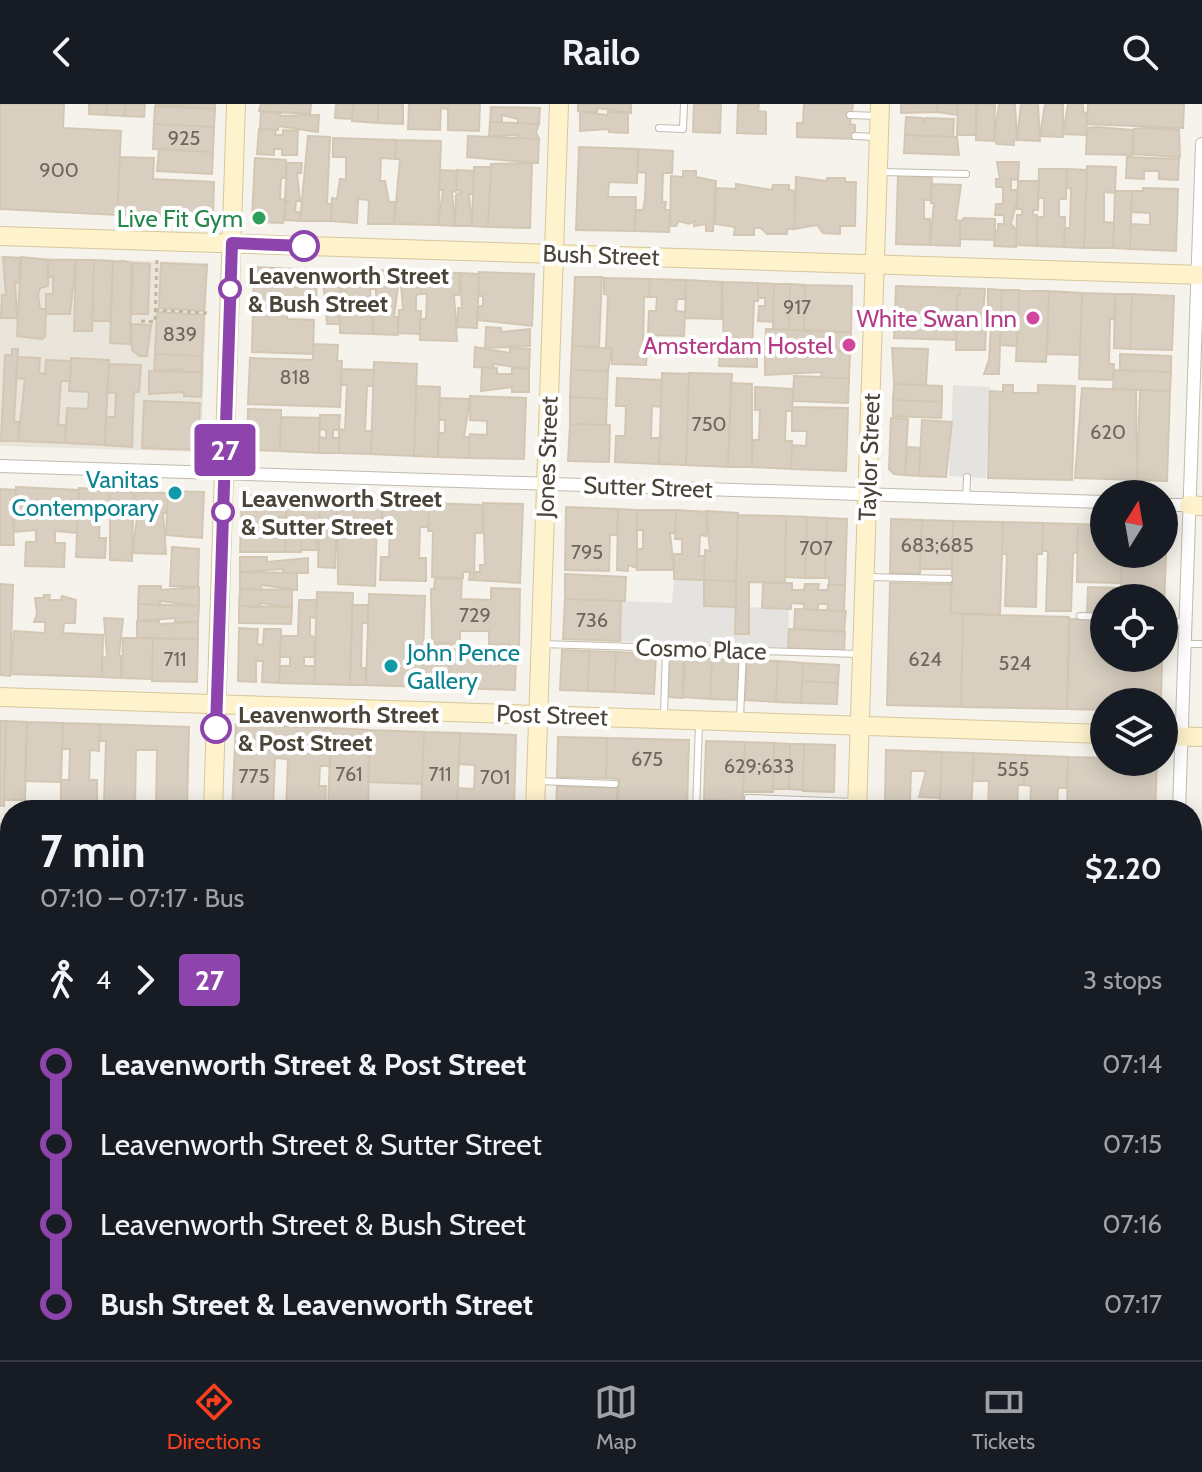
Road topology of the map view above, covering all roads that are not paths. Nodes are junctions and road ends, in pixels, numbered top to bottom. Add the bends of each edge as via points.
1 (236, 104) edge
2 (559, 104) edge
3 (684, 104) edge
4 (880, 110) edge
5 (850, 115) dead end
6 (659, 128) dead end
7 (855, 136) dead end
8 (879, 137) junction
9 (1202, 144) edge
10 (1202, 163) edge
11 (878, 171) junction
12 (966, 174) dead end
13 (0, 236) edge
14 (232, 243) junction
15 (553, 254) junction
16 (875, 264) junction
17 (1200, 275) edge
18 (0, 466) edge
19 (224, 473) junction
20 (967, 477) dead end
21 (546, 484) junction
22 (867, 495) junction
23 (966, 498) junction
24 (1090, 502) edge
25 (1196, 506) edge
26 (865, 577) junction
27 (949, 579) dead end
28 (1080, 616) dead end
29 (1090, 616) edge
30 (1178, 622) edge
31 (1186, 622) junction
32 (540, 644) junction
33 (1185, 644) junction
34 (1202, 644) edge
35 (666, 648) junction
36 (743, 650) junction
37 (862, 654) junction
38 (0, 697) edge
39 (1178, 698) edge
40 (216, 704) junction
41 (538, 715) junction
42 (664, 719) junction
43 (699, 720) junction
44 (740, 721) junction
45 (860, 725) junction
46 (1090, 733) edge
47 (1178, 736) edge
48 (1202, 737) edge
49 (1176, 776) edge
50 (535, 781) junction
51 (615, 784) dead end
52 (748, 798) dead end
53 (213, 800) edge
54 (535, 800) edge
55 (696, 800) edge
56 (775, 800) edge
57 (857, 800) edge
58 (1178, 800) edge

1 - 14 main road
2 - 15 main road, Jones Street
3 - 6 lane via 683,129
4 - 5 lane
4 - 8 main road, Taylor Street
7 - 8 lane
8 - 11 main road, Taylor Street
9 - 10 street
10 - 17 street
11 - 12 lane
11 - 16 main road, Taylor Street
13 - 14 main road, Bush Street
14 - 15 main road, Bush Street
14 - 19 main road
15 - 16 main road, Bush Street
15 - 21 main road, Jones Street
16 - 17 main road, Bush Street
16 - 22 main road, Taylor Street
17 - 25 street
18 - 19 street, Sutter Street
19 - 21 street, Sutter Street
19 - 40 main road
20 - 23 lane
21 - 22 street, Sutter Street
21 - 32 main road, Jones Street
22 - 23 street, Sutter Street
22 - 26 main road, Taylor Street
23 - 24 street, Sutter Street
25 - 31 street
26 - 27 lane
26 - 37 main road, Taylor Street
28 - 29 lane
30 - 31 lane
31 - 33 street
32 - 35 lane, Cosmo Place
32 - 41 main road, Jones Street
33 - 34 lane
33 - 39 street
35 - 36 lane, Cosmo Place
35 - 42 lane
36 - 37 lane, Cosmo Place
36 - 44 lane
37 - 45 main road, Taylor Street
38 - 40 main road, Post Street
40 - 41 main road, Post Street
40 - 53 main road
41 - 42 main road, Post Street
41 - 50 main road, Jones Street
42 - 43 main road, Post Street
43 - 44 main road, Post Street
43 - 55 lane
44 - 45 main road, Post Street
45 - 46 main road, Post Street
45 - 57 main road, Taylor Street
47 - 48 main road
49 - 58 street
50 - 51 lane
50 - 54 main road, Jones Street
52 - 56 lane

